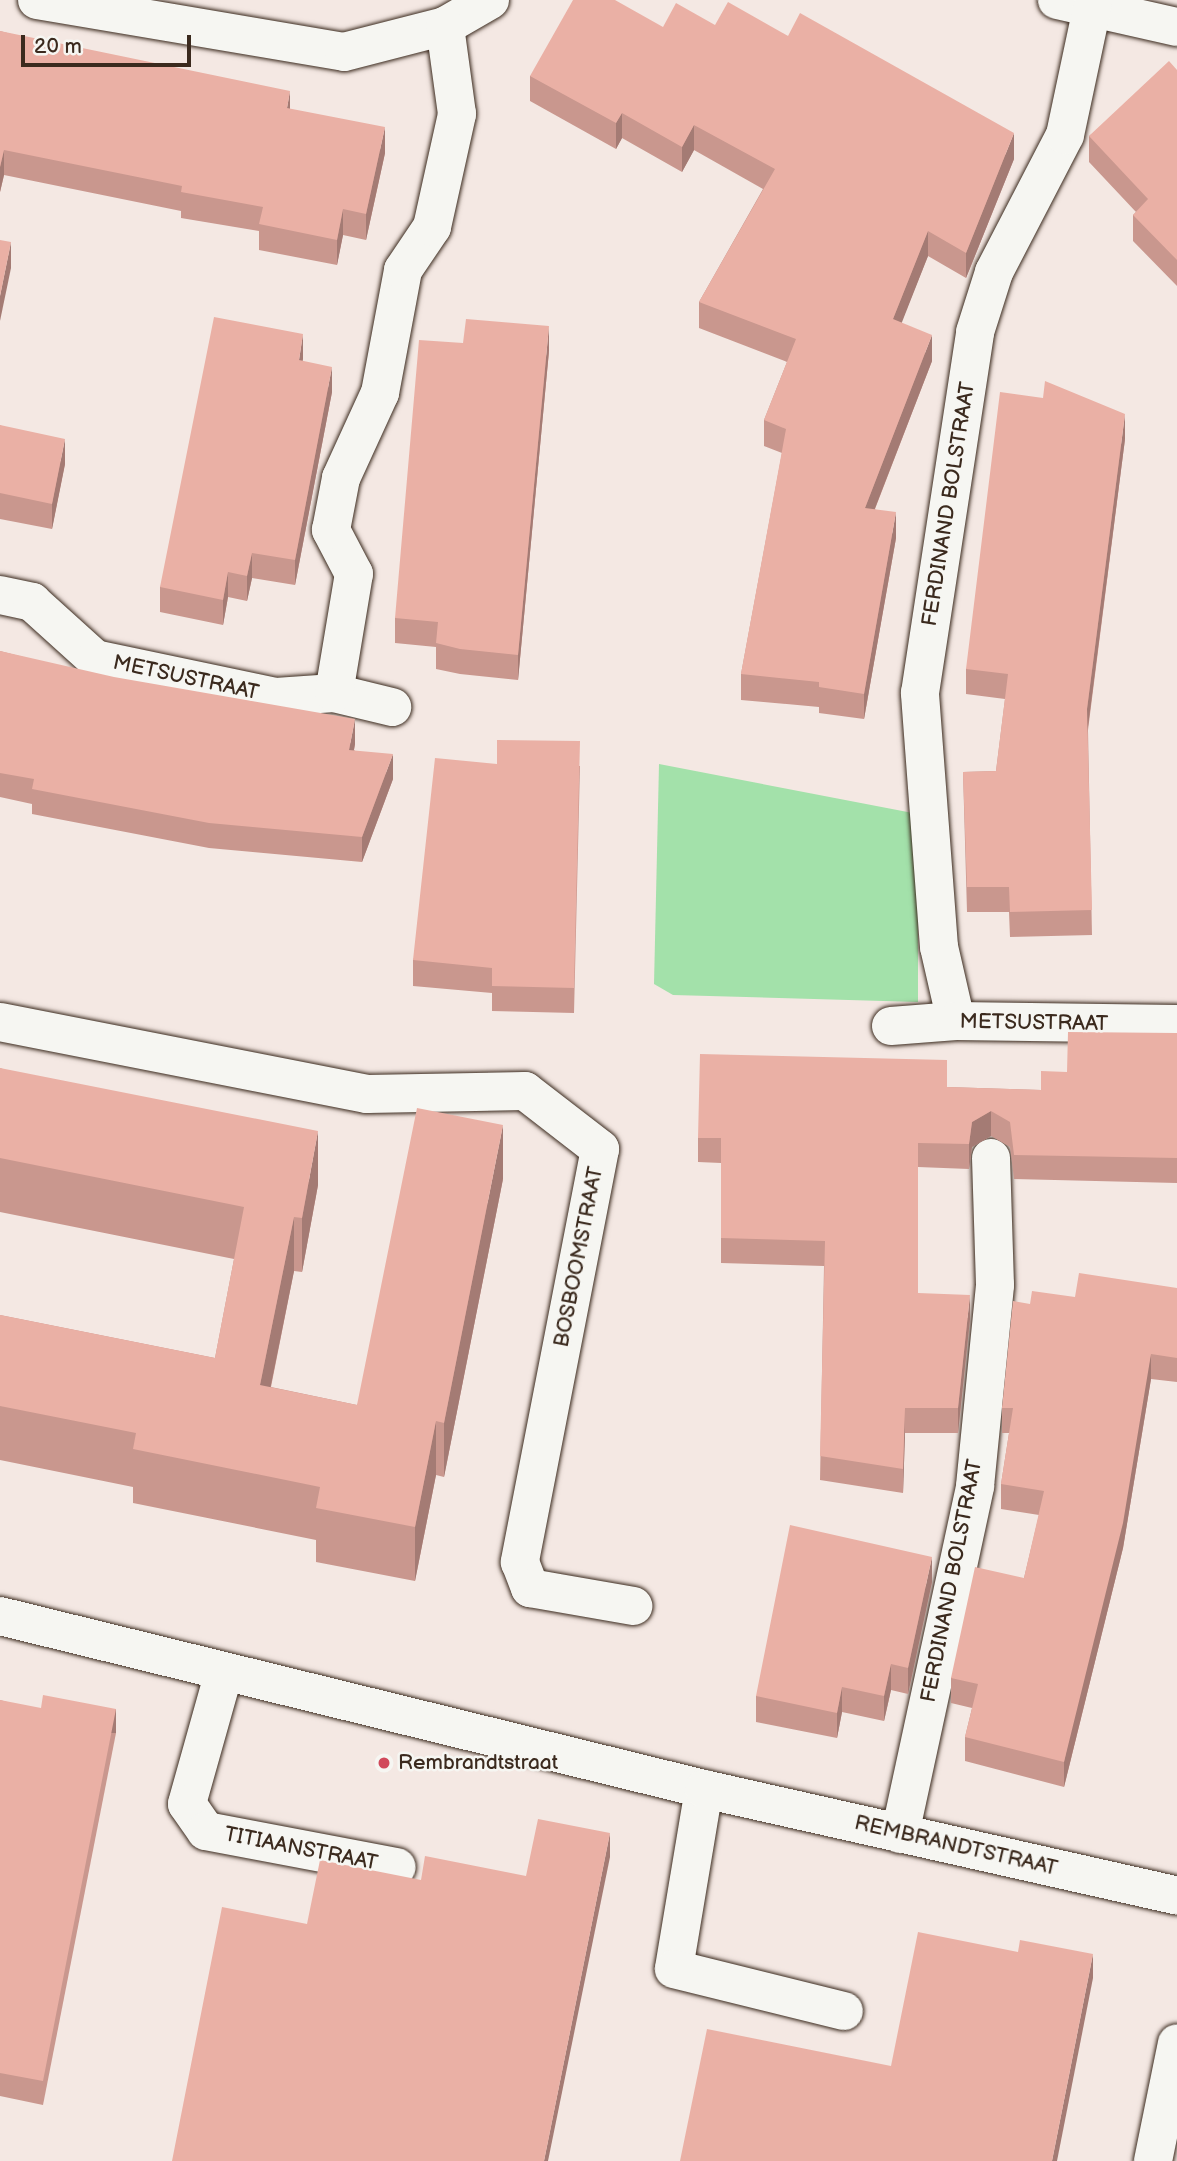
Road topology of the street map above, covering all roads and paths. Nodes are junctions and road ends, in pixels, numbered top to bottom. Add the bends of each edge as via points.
1 (37, 0) edge
2 (490, 0) edge
3 (1075, 4) edge
4 (445, 26) junction
5 (1177, 27) edge
6 (0, 595) edge
7 (334, 693) junction
8 (393, 707) dead end
9 (956, 1021) junction
10 (0, 1023) edge
11 (1177, 1024) edge
12 (891, 1026) dead end
13 (991, 1158) dead end
14 (633, 1606) dead end
15 (0, 1616) edge
16 (223, 1672) junction
17 (704, 1789) junction
18 (900, 1833) junction
19 (397, 1867) dead end
20 (1177, 1896) edge
21 (844, 2011) dead end
22 (1177, 2043) edge
23 (1153, 2161) edge

1 - 4 street via 344,52
2 - 4 street
3 - 5 street
3 - 9 street, FERDINAND BOLSTRAAT via 1065,135 994,272 975,332 920,693 939,947
4 - 7 street via 457,114 432,227 403,270 380,393 341,478 331,530 354,574
6 - 7 street, METSUSTRAAT via 32,602 95,659 276,697
7 - 8 street, METSUSTRAAT
9 - 11 street, METSUSTRAAT
9 - 12 street, METSUSTRAAT
10 - 14 street, BOSBOOMSTRAAT via 367,1094 525,1091 600,1149 520,1562 530,1588
13 - 18 street, FERDINAND BOLSTRAAT via 995,1284 975,1486
15 - 16 street, REMBRANDTSTRAAT
16 - 17 street, REMBRANDTSTRAAT
16 - 19 street, TITIAANSTRAAT via 187,1804 206,1831
17 - 18 street, REMBRANDTSTRAAT
17 - 21 street via 674,1969
18 - 20 street, REMBRANDTSTRAAT
22 - 23 street

